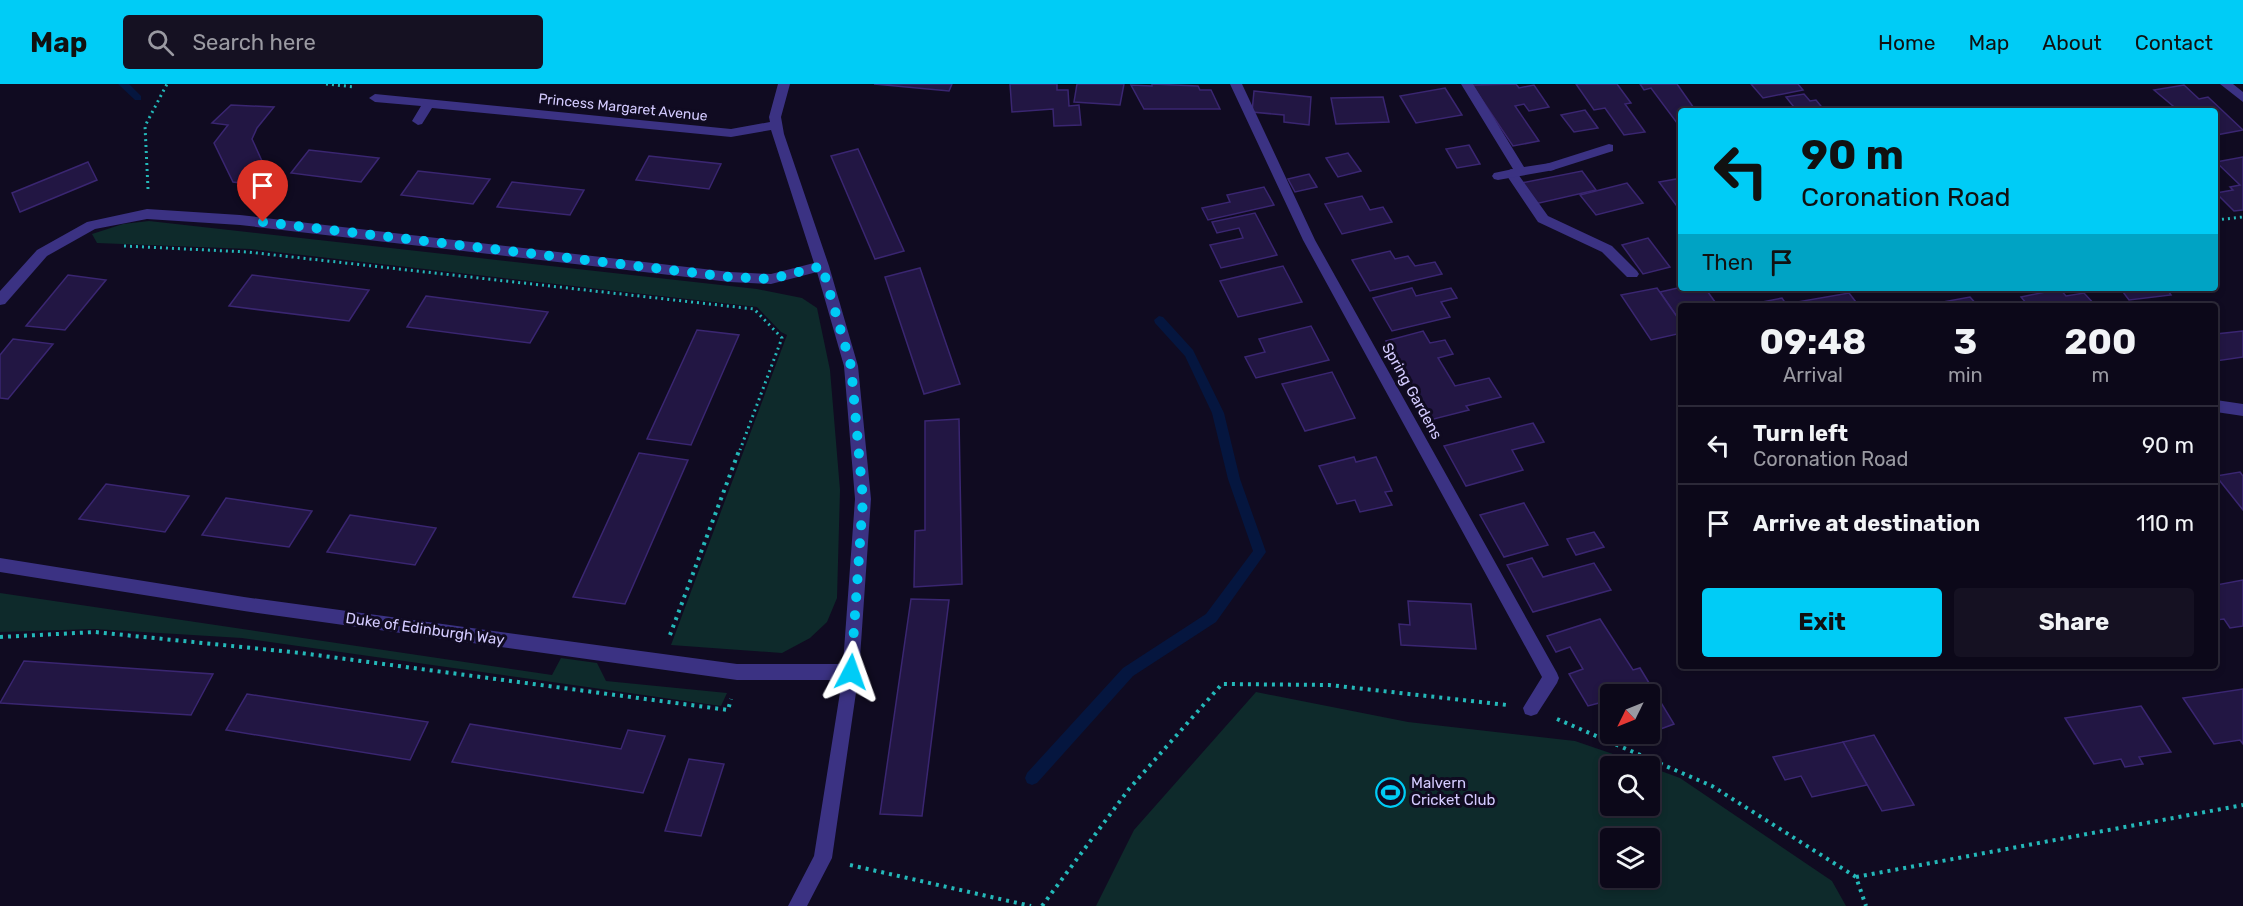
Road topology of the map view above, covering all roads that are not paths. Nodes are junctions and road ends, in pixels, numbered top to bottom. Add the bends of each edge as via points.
1 (784, 84) edge
2 (1236, 84) edge
3 (1467, 84) edge
4 (2226, 84) edge
5 (375, 98) dead end
6 (2243, 98) edge
7 (429, 103) junction
8 (418, 121) dead end
9 (777, 125) junction
10 (1609, 148) dead end
11 (1516, 172) junction
12 (1498, 176) dead end
13 (822, 266) junction
14 (1632, 274) dead end
15 (0, 300) edge
16 (2218, 406) edge
17 (2243, 410) edge
18 (0, 565) edge
19 (851, 672) junction
20 (1531, 708) road end
21 (796, 906) edge

1 - 9 street via 775,117
2 - 20 street, Spring Gardens via 1309,240 1551,678
3 - 11 street
4 - 6 street
5 - 7 street, Princess Margaret Avenue
7 - 8 street
7 - 9 street, Princess Margaret Avenue via 731,133
9 - 13 street
10 - 11 street via 1550,167
11 - 12 street
11 - 14 street via 1543,219 1607,249
13 - 15 street via 771,279 730,277 240,220 147,214 92,225 42,253
13 - 19 street via 851,366 863,499
16 - 17 street
18 - 19 street, Duke of Edinburgh Way via 244,604 737,672
19 - 21 street via 823,858

